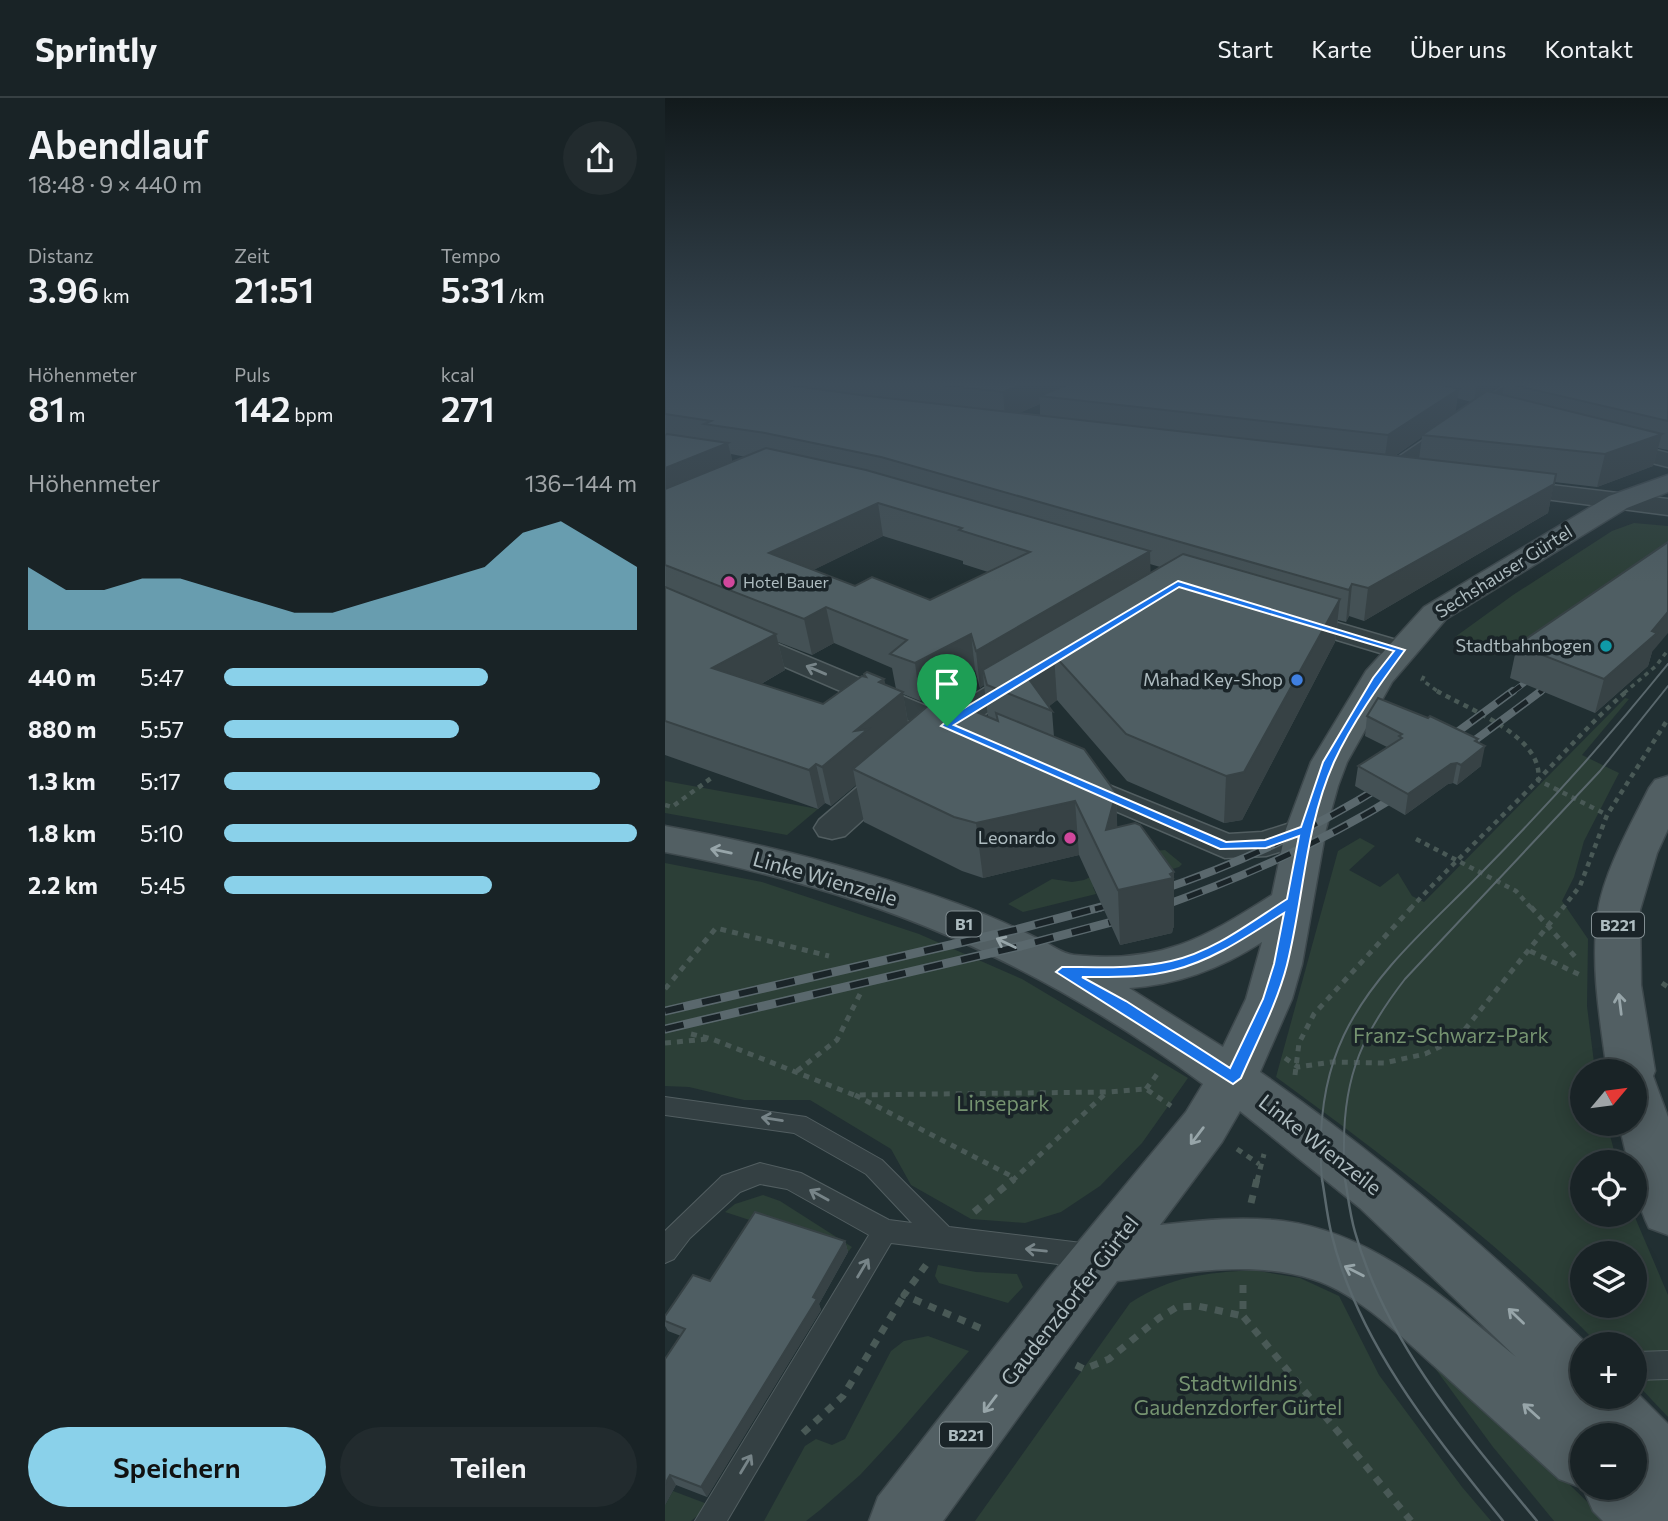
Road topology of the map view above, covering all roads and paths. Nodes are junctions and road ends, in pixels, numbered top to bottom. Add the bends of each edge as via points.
1 (1426, 449) edge
2 (1626, 449) edge
3 (1668, 460) edge
4 (1363, 470) edge
5 (1391, 474) junction
6 (1419, 477) edge
7 (1470, 483) edge
8 (1668, 483) edge
9 (1618, 502) junction
10 (1668, 507) edge
11 (665, 605) edge
12 (1268, 611) edge
13 (1668, 650) edge
14 (1414, 659) junction
15 (1052, 660) edge
16 (1668, 719) edge
17 (947, 726) junction
18 (985, 743) edge
19 (1049, 770) edge
20 (714, 776) dead end
21 (1538, 780) junction
22 (1668, 788) edge
23 (665, 805) edge
24 (1607, 815) junction
25 (832, 828) dead end
26 (1306, 829) junction
27 (665, 839) edge
28 (1416, 839) dead end
29 (1456, 859) junction
30 (1292, 902) junction
31 (1550, 926) junction
32 (829, 956) dead end
33 (1584, 963) dead end
34 (1062, 972) junction
35 (665, 989) edge
36 (861, 992) dead end
37 (691, 1034) dead end
38 (712, 1039) junction
39 (665, 1042) edge
40 (1629, 1059) edge
41 (796, 1072) junction
42 (1233, 1078) junction
43 (1146, 1089) dead end
44 (854, 1095) junction
45 (665, 1106) edge
46 (1647, 1133) edge
47 (1259, 1164) dead end
48 (1015, 1178) dead end
49 (1668, 1211) edge
50 (885, 1231) junction
51 (944, 1240) junction
52 (1242, 1244) junction
53 (665, 1251) edge
54 (1104, 1257) junction
55 (904, 1296) dead end
56 (1570, 1365) edge
57 (1668, 1365) edge
58 (1647, 1366) edge
59 (1610, 1409) edge
60 (1622, 1423) edge
61 (797, 1439) dead end
62 (1570, 1447) edge
63 (1647, 1449) edge
64 (1668, 1471) edge
65 (1629, 1500) edge
66 (710, 1521) edge
67 (902, 1521) edge
68 (1411, 1521) edge
69 (1652, 1521) edge

1 - 5 street
2 - 3 street
4 - 5 street
5 - 6 street
7 - 9 street
8 - 9 main road, B221
9 - 10 street
9 - 14 main road, Sechshauser Gürtel / B221 via 1435,612
17 -> 11 street
12 - 14 street
13 - 21 path
14 - 21 path via 1426,685 1522,739 1537,759
14 - 26 main road, Sechshauser Gürtel / B221 via 1378,678 1329,762
15 - 17 street
16 - 24 path
17 - 18 street
17 - 25 street
19 - 26 street via 1225,846 1266,844
20 - 23 path via 672,807
21 - 24 path
21 - 29 path
40 -> 22 main road, B221 via 1618,985 1619,911 1637,853
24 - 31 path via 1580,886
26 - 30 main road, Sechshauser Gürtel / B221
34 -> 27 main road, Linke Wienzeile / B1 via 1005,942 879,893
28 - 29 path
29 - 31 path via 1516,891
29 - 31 path via 1314,1014 1300,1043 1298,1067 1384,1063 1426,1054 1458,1038
30 - 34 main road via 1234,939 1173,966 1131,972
30 - 42 main road, Sechshauser Gürtel / B221 via 1269,999
31 - 33 path
32 - 35 path via 716,928
34 - 42 main road, Linke Wienzeile / B1 via 1121,1004
36 - 41 path via 837,1040
37 - 38 path
38 - 39 path
38 - 41 path
41 - 44 path
42 -> 54 main road, Gaudenzdorfer Gürtel / B221 via 1204,1127
56 -> 42 main road, Linke Wienzeile / B1 via 1382,1193
43 - 44 path
44 - 48 path
51 -> 45 lane via 874,1167 798,1124
46 - 49 main road
47 - 52 path
50 - 51 lane
50 -> 53 lane via 792,1180 760,1173 731,1184
66 -> 50 lane
54 -> 51 lane
52 - 54 main road
62 -> 52 main road via 1411,1308 1363,1275 1287,1247
52 - 68 path via 1243,1316
54 -> 67 main road, Gaudenzdorfer Gürtel / B221
55 - 61 path via 843,1396
57 - 58 lane
59 - 60 main road, Linke Wienzeile / B1
63 - 64 main road, Linke Wienzeile / B1
65 - 69 main road

